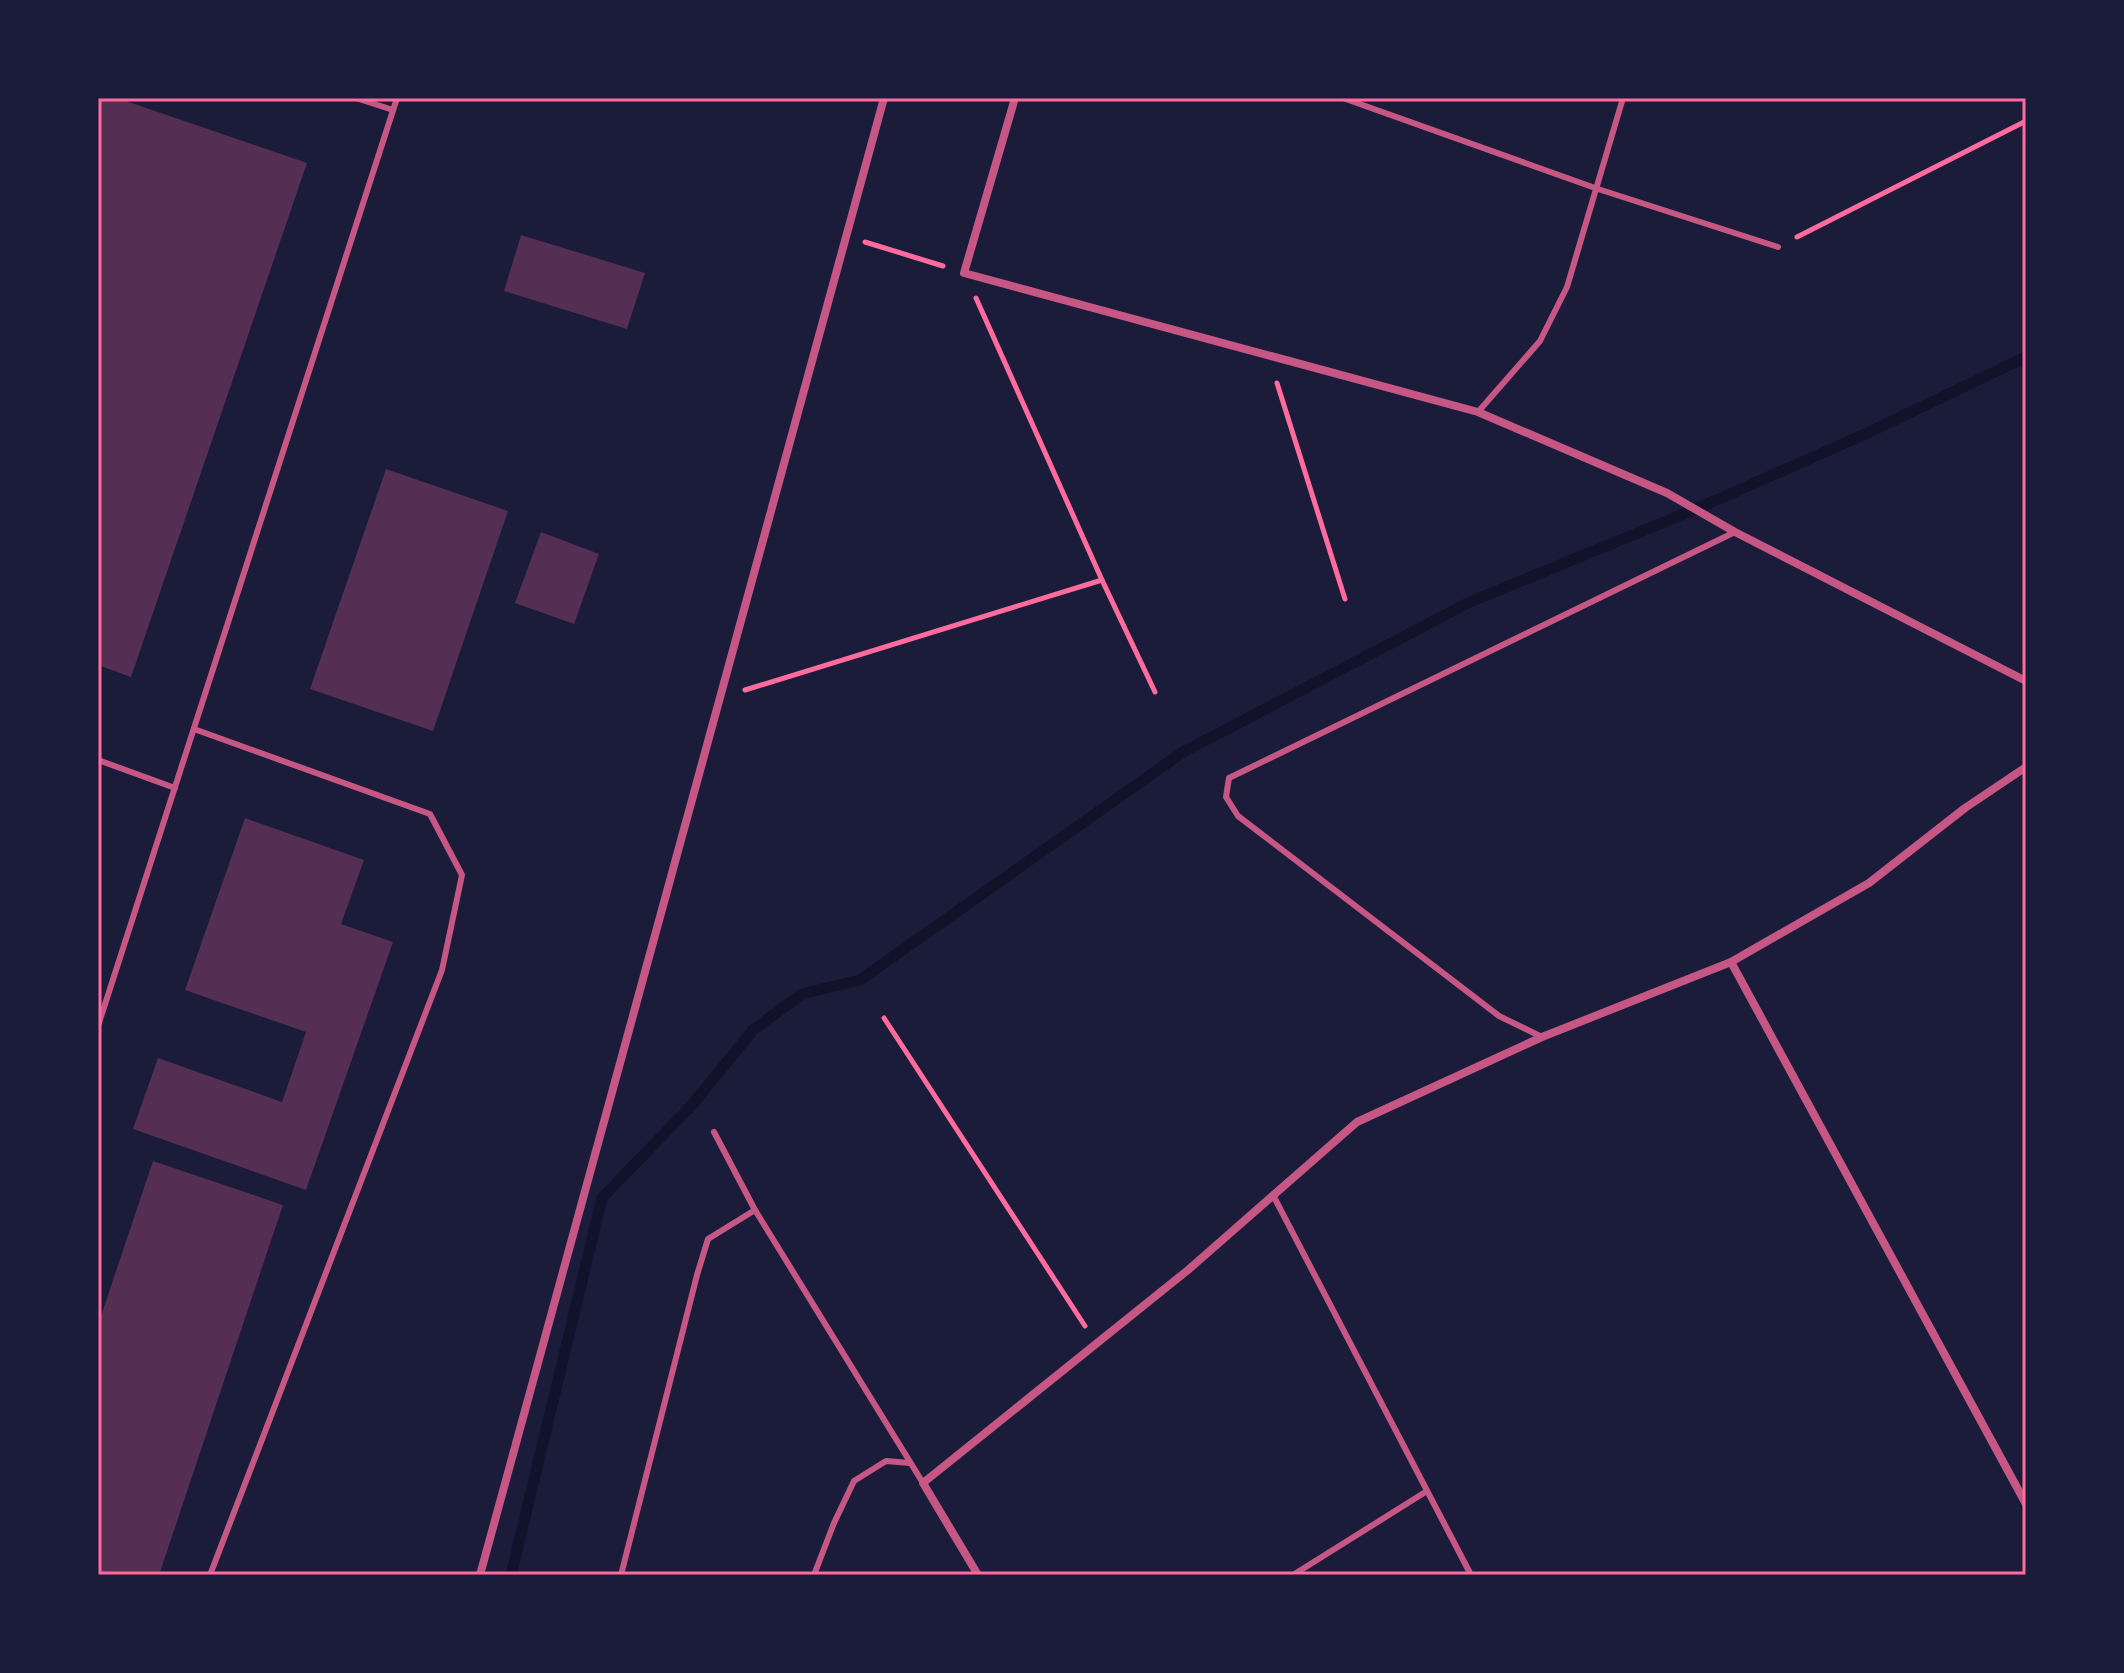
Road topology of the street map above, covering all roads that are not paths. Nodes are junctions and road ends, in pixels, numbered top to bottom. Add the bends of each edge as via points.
1 (356, 98) edge
2 (397, 98) edge
3 (884, 98) edge
4 (1015, 98) edge
5 (1343, 98) edge
6 (1623, 98) edge
7 (393, 110) junction
8 (1598, 189) junction
9 (1778, 247) road end
10 (1478, 412) junction
11 (1735, 532) junction
12 (2026, 681) edge
13 (194, 729) junction
14 (98, 760) edge
15 (2026, 767) edge
16 (175, 788) junction
17 (1731, 962) junction
18 (98, 1026) edge
19 (1542, 1037) junction
20 (714, 1132) dead end
21 (1273, 1195) junction
22 (755, 1210) junction
23 (910, 1463) junction
24 (923, 1483) junction
25 (1427, 1491) junction
26 (2026, 1504) edge
27 (210, 1575) edge
28 (480, 1575) edge
29 (621, 1575) edge
30 (814, 1575) edge
31 (978, 1575) edge
32 (1293, 1575) edge
33 (1471, 1575) edge

1 - 7 lane
2 - 7 lane
3 - 28 street
4 - 10 street via 964,273
5 - 8 lane
6 - 8 lane
7 - 13 lane
8 - 9 lane
8 - 10 lane via 1567,287 1540,341
10 - 11 street via 1667,493
11 - 12 street
11 - 19 lane via 1229,778 1226,797 1238,816 1499,1016
13 - 16 lane
13 - 27 lane via 430,814 462,875 442,970
14 - 16 lane
15 - 17 street via 1869,883
16 - 18 lane
17 - 19 street
17 - 26 street
19 - 21 street via 1357,1122
20 - 22 lane
21 - 24 street
21 - 25 lane
22 - 23 lane
22 - 29 lane via 708,1239
23 - 24 lane
23 - 30 lane via 886,1461 854,1481
24 - 31 street
25 - 32 lane
25 - 33 lane

